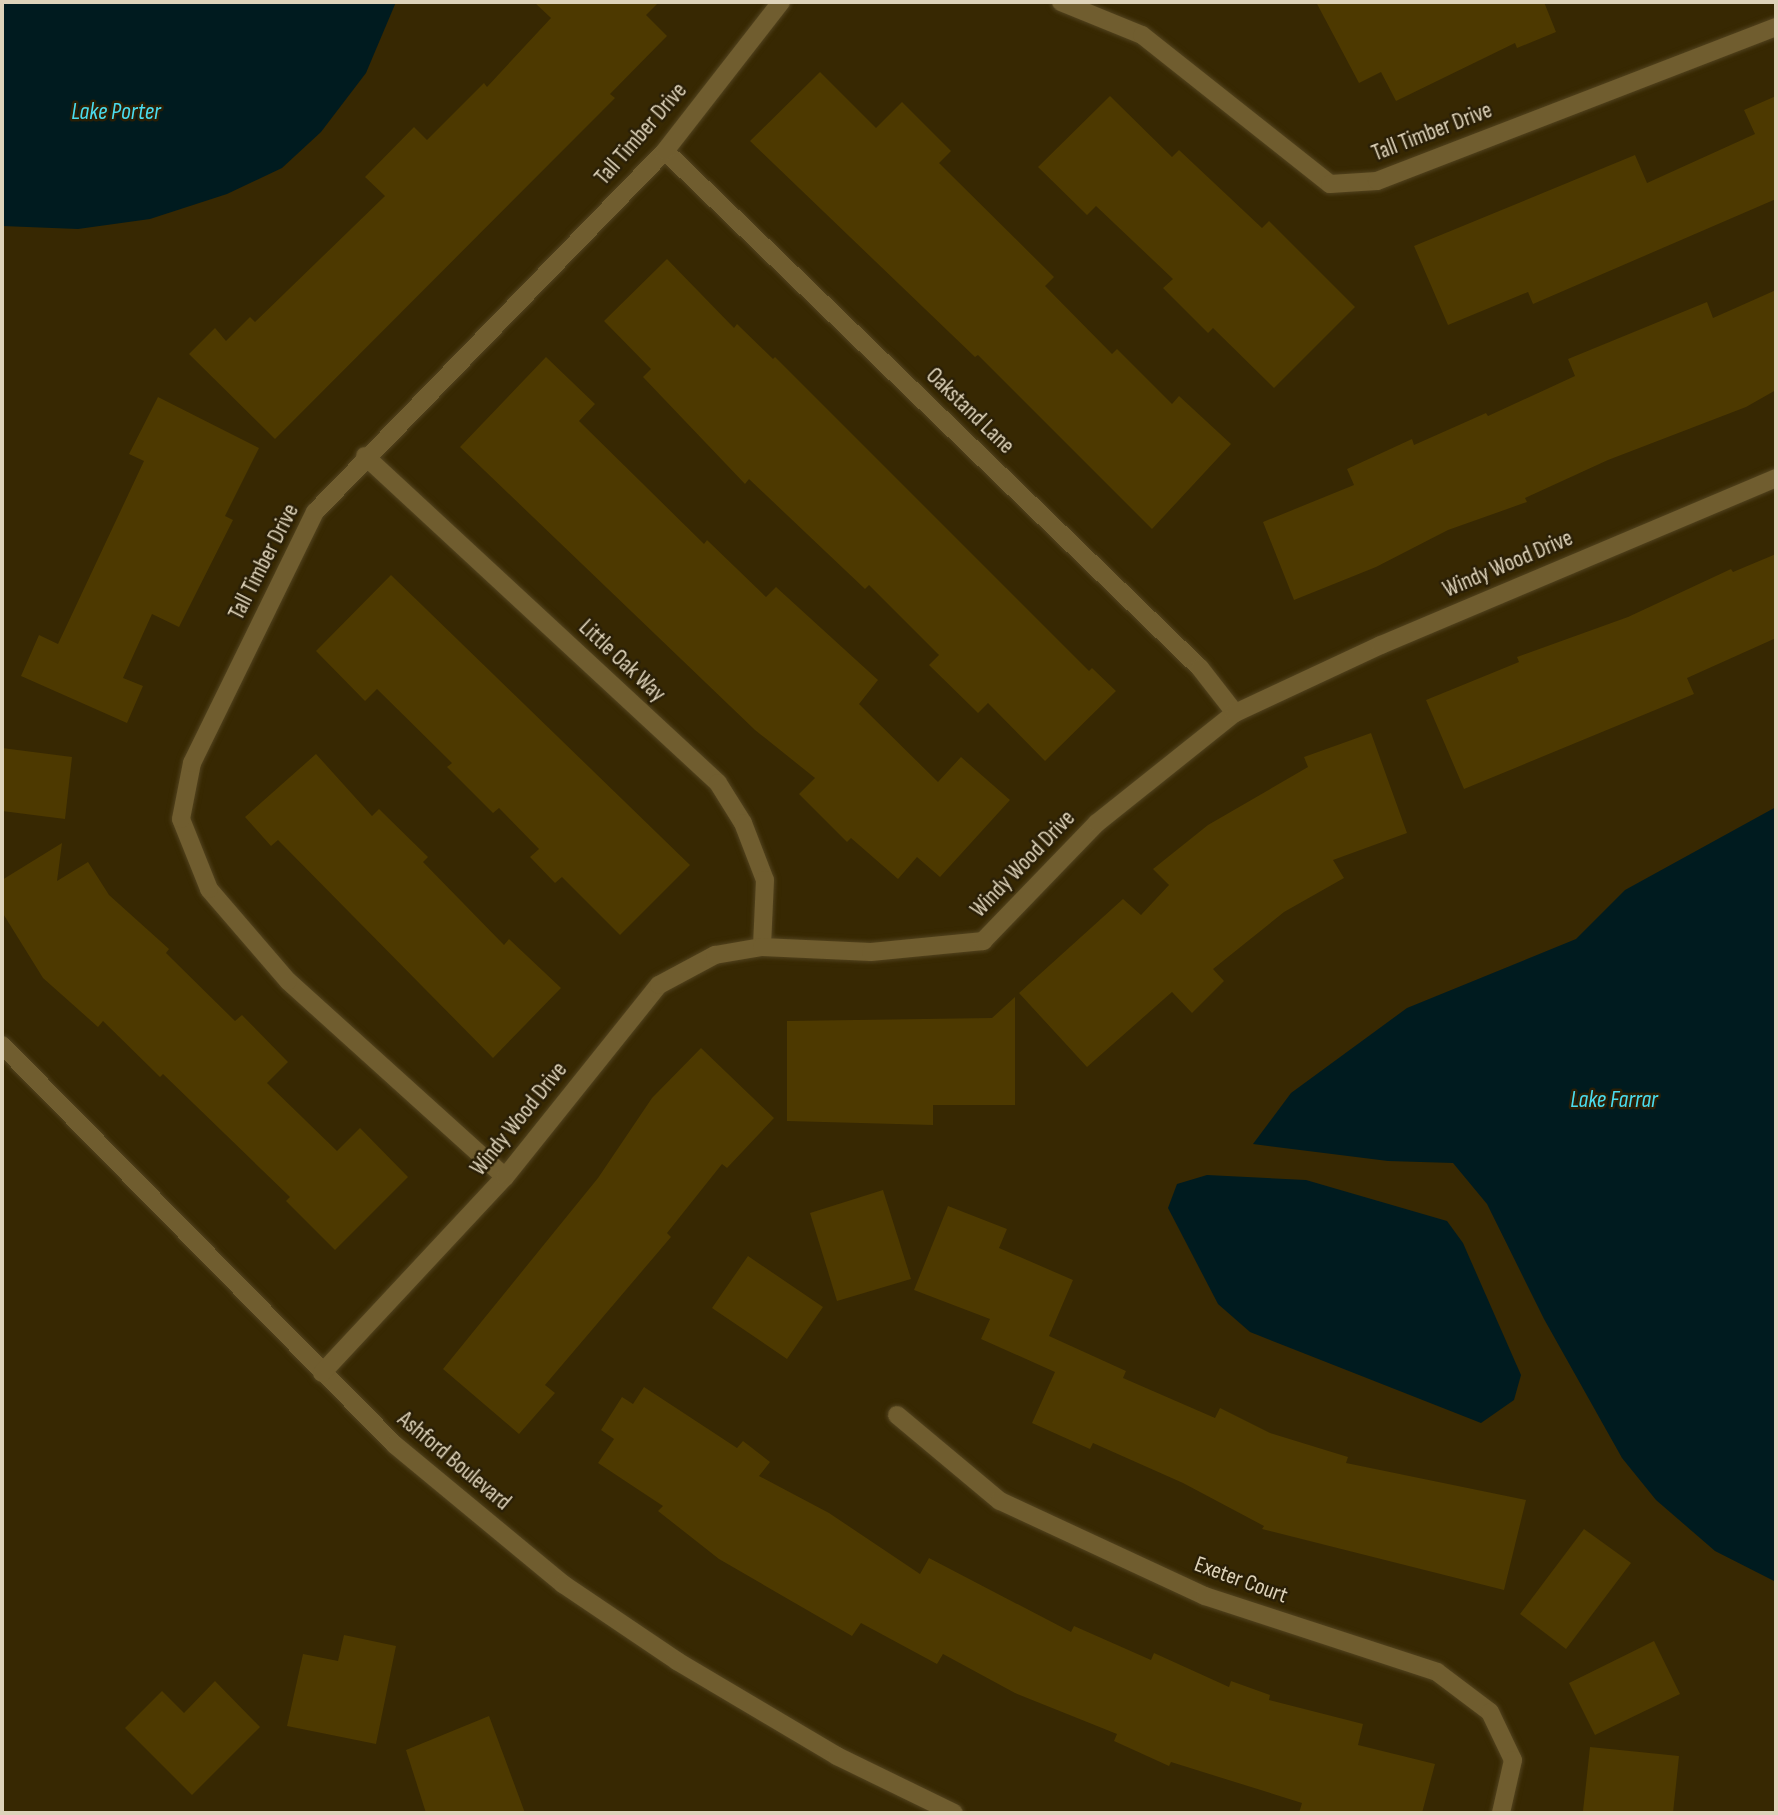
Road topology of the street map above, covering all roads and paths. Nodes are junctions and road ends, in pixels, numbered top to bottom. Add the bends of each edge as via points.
1 (781, 2) edge
2 (1061, 2) edge
3 (1776, 27) edge
4 (665, 151) junction
5 (365, 456) junction
6 (1776, 478) edge
7 (1235, 712) junction
8 (762, 947) junction
9 (2, 1045) edge
10 (505, 1177) junction
11 (322, 1373) junction
12 (897, 1415) dead end
13 (954, 1813) edge
14 (1501, 1813) edge

1 - 4 street, Tall Timber Drive
2 - 3 street, Tall Timber Drive via 1142,35 1329,184 1377,181
4 - 5 street, Tall Timber Drive
4 - 7 street, Oakstand Lane via 1200,668
5 - 8 street, Little Oak Way via 718,783 743,823 765,880
5 - 10 street, Tall Timber Drive via 315,512 192,763 181,819 209,889 288,981
6 - 7 street, Windy Wood Drive via 1381,645
7 - 8 street, Windy Wood Drive via 1097,823 982,941 871,952
8 - 10 street, Windy Wood Drive via 715,955 659,985
9 - 11 street, Ashford Boulevard
10 - 11 street, Windy Wood Drive
11 - 13 street, Ashford Boulevard via 395,1445 563,1584 677,1661 825,1749
12 - 14 street, Exeter Court via 1000,1501 1205,1596 1437,1672 1490,1712 1513,1760

